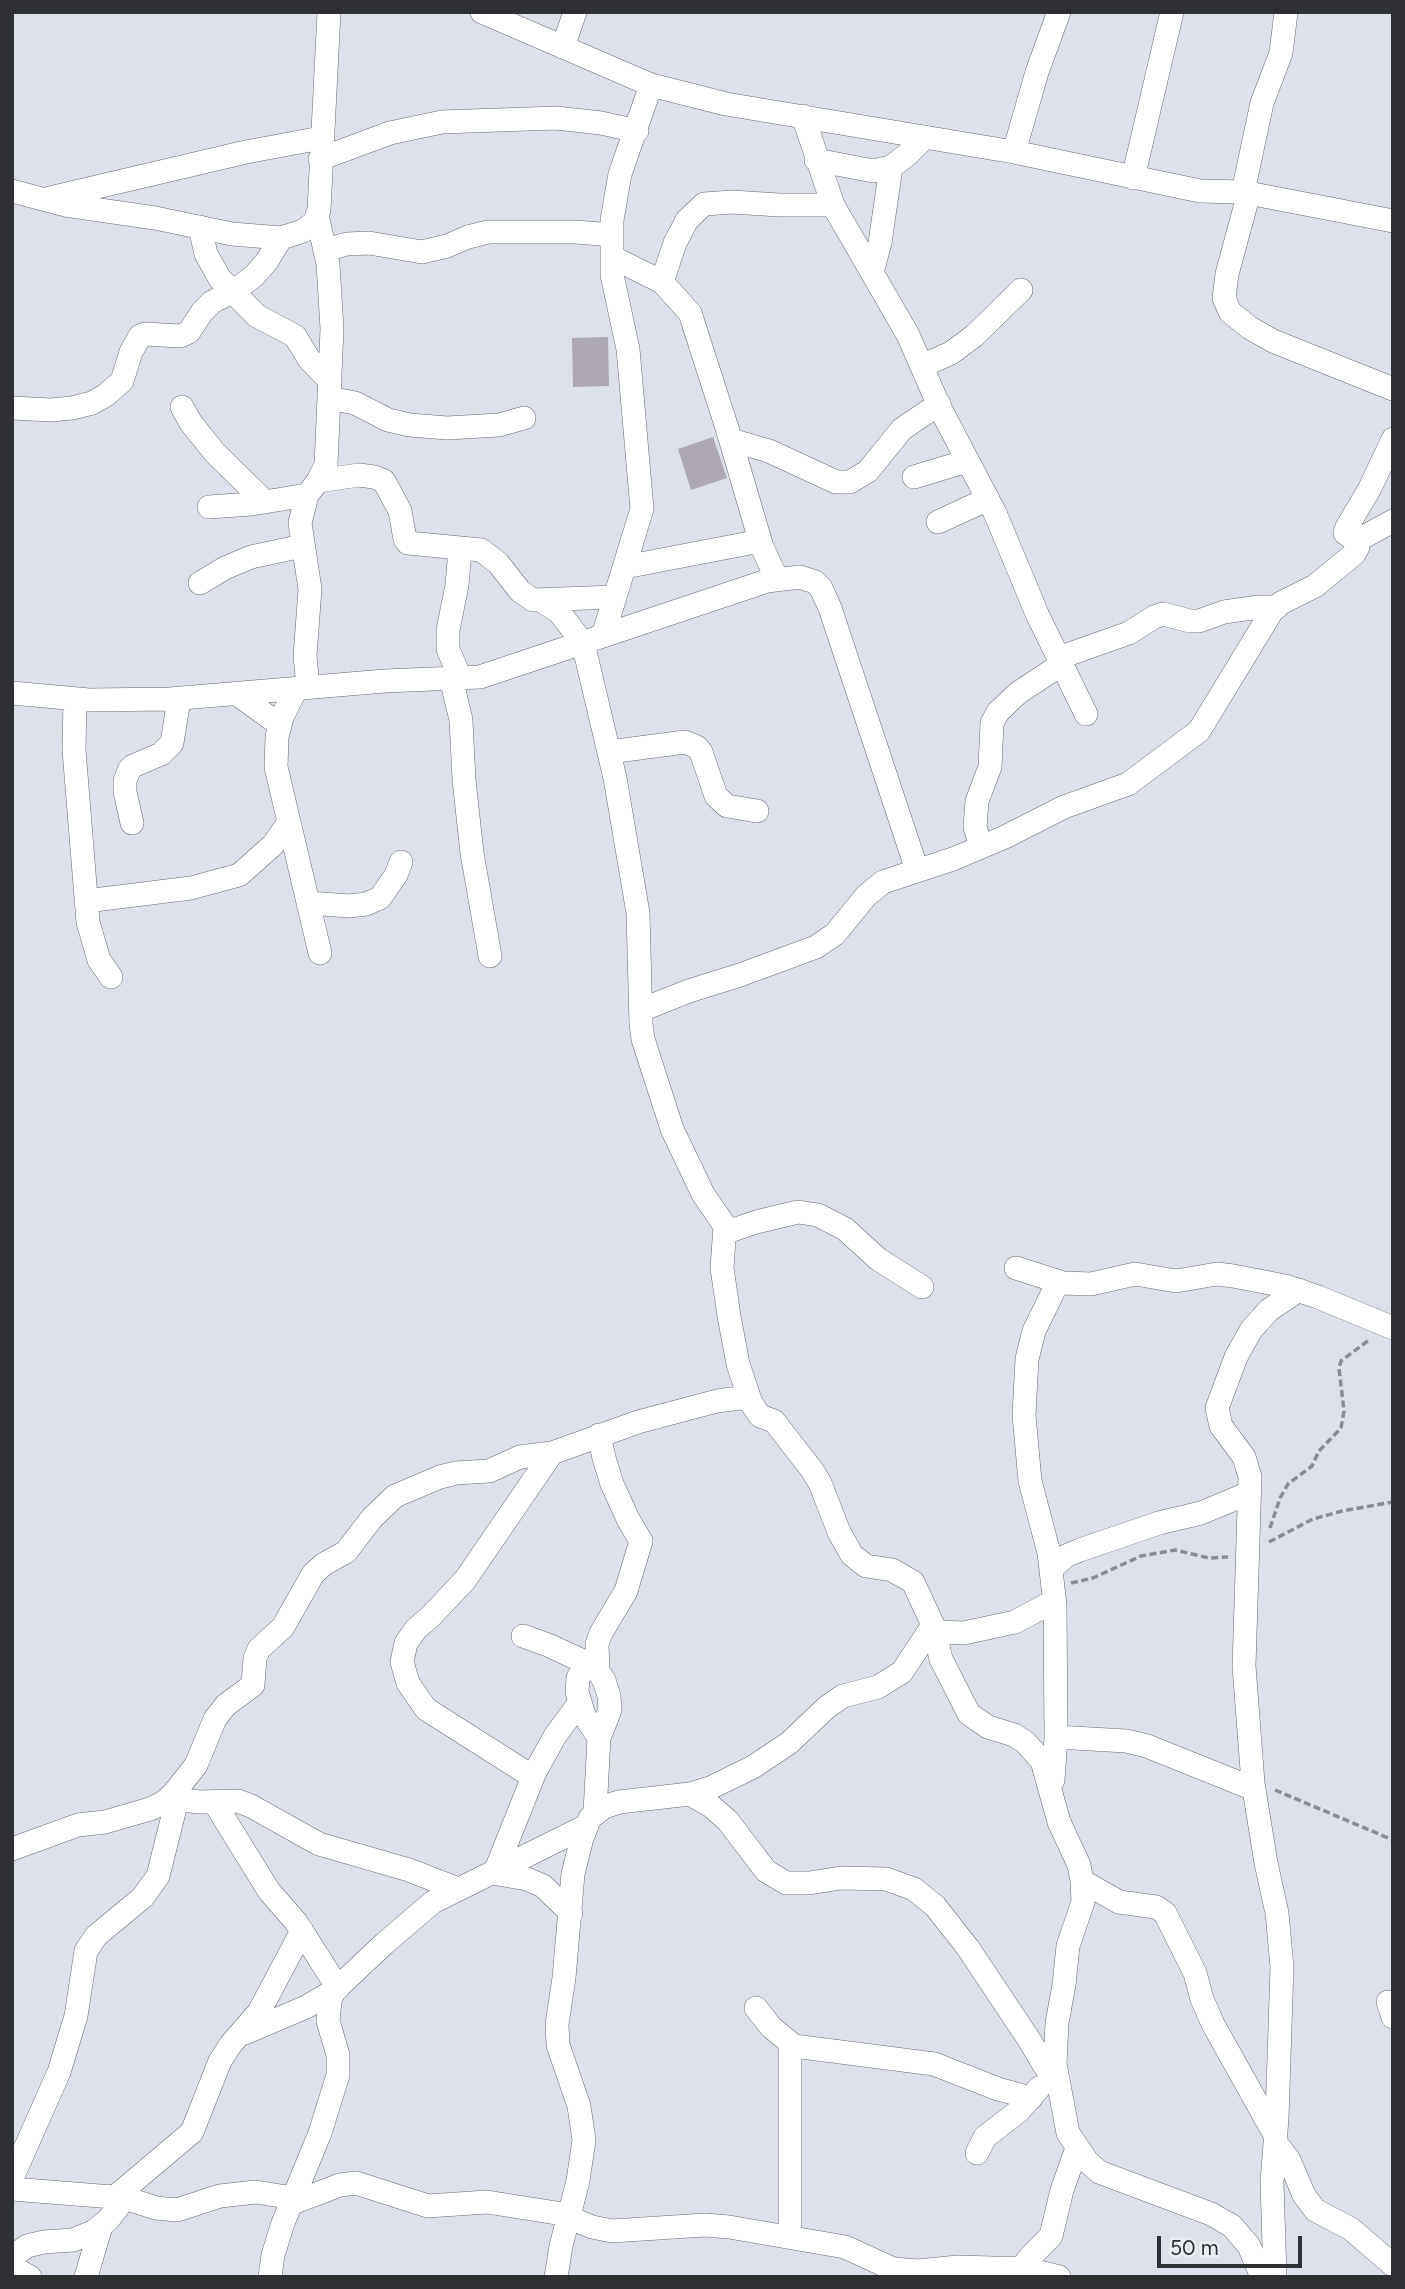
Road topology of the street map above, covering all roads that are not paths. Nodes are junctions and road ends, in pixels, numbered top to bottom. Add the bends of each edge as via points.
1 (329, 12) edge
2 (482, 12) edge
3 (575, 12) edge
4 (1059, 12) edge
5 (1172, 12) edge
6 (1286, 12) edge
7 (563, 47) junction
8 (651, 85) junction
9 (803, 116) junction
10 (636, 131) junction
11 (925, 137) junction
12 (321, 148) junction
13 (1014, 152) junction
14 (816, 160) junction
15 (891, 167) junction
16 (1133, 178) junction
17 (12, 191) edge
18 (1246, 192) junction
19 (43, 199) junction
20 (833, 205) junction
21 (317, 215) junction
22 (1393, 221) edge
23 (200, 228) junction
24 (281, 238) junction
25 (612, 246) junction
26 (325, 250) junction
27 (872, 272) junction
28 (662, 282) junction
29 (1021, 290) dead end
30 (231, 292) junction
31 (922, 366) junction
32 (330, 389) junction
33 (1393, 389) edge
34 (939, 404) junction
35 (182, 407) dead end
36 (12, 408) edge
37 (524, 418) dead end
38 (1393, 439) edge
39 (731, 440) junction
40 (967, 461) junction
41 (914, 477) dead end
42 (312, 488) junction
43 (988, 499) junction
44 (265, 502) junction
45 (209, 507) dead end
46 (1393, 520) edge
47 (938, 522) dead end
48 (760, 541) junction
49 (1356, 541) junction
50 (302, 546) junction
51 (460, 550) junction
52 (625, 567) junction
53 (777, 579) junction
54 (200, 583) dead end
55 (615, 597) junction
56 (542, 601) junction
57 (1277, 607) junction
58 (593, 640) junction
59 (1060, 661) junction
60 (455, 678) junction
61 (302, 688) junction
62 (12, 693) edge
63 (237, 694) junction
64 (75, 699) junction
65 (180, 699) junction
66 (1086, 714) dead end
67 (280, 725) junction
68 (609, 752) junction
69 (757, 811) dead end
70 (289, 822) junction
71 (132, 823) dead end
72 (981, 847) junction
73 (401, 862) dead end
74 (917, 870) junction
75 (86, 901) junction
76 (308, 903) junction
77 (320, 953) dead end
78 (490, 956) dead end
79 (111, 977) dead end
80 (641, 1010) junction
81 (725, 1227) junction
82 (1016, 1268) dead end
83 (1058, 1282) junction
84 (922, 1287) dead end
85 (1299, 1290) junction
86 (1390, 1327) edge
87 (748, 1398) junction
88 (599, 1435) junction
89 (552, 1453) junction
90 (1249, 1493) junction
91 (1060, 1576) junction
92 (1054, 1601) junction
93 (934, 1629) junction
94 (984, 1630) junction
95 (523, 1636) dead end
96 (943, 1662) junction
97 (592, 1667) junction
98 (899, 1675) junction
99 (580, 1702) junction
100 (1056, 1737) junction
101 (599, 1738) junction
102 (533, 1777) junction
103 (1254, 1786) junction
104 (1053, 1793) junction
105 (690, 1794) junction
106 (176, 1795) junction
107 (214, 1802) junction
108 (591, 1819) junction
109 (12, 1849) edge
110 (494, 1873) junction
111 (1082, 1881) junction
112 (458, 1889) junction
113 (571, 1913) junction
114 (302, 1931) junction
115 (336, 1990) junction
116 (755, 2008) dead end
117 (237, 2037) junction
118 (790, 2043) junction
119 (1054, 2083) junction
120 (1031, 2098) junction
121 (1276, 2140) junction
122 (1077, 2148) junction
123 (977, 2153) dead end
124 (12, 2178) edge
125 (12, 2189) edge
126 (120, 2197) junction
127 (291, 2201) junction
128 (569, 2216) junction
129 (101, 2226) junction
130 (790, 2237) junction
131 (12, 2257) edge
132 (1393, 2265) edge
133 (12, 2267) edge
134 (1025, 2269) junction
135 (30, 2277) edge
136 (86, 2277) edge
137 (270, 2277) edge
138 (556, 2277) edge
139 (1059, 2277) edge
140 (1262, 2277) edge
141 (1275, 2277) edge

1 - 12 street
2 - 7 street
3 - 7 street
4 - 13 street
5 - 16 street
6 - 18 street via 1281,53 1262,103
7 - 8 street
8 - 9 street via 726,104
8 - 10 street
9 - 11 street
9 - 14 street
10 - 12 street via 556,118 442,122
10 - 25 street via 620,174
11 - 13 street
11 - 15 street
12 - 19 street via 246,152
12 - 21 street
13 - 16 street
14 - 15 street via 873,171
14 - 20 street
15 - 27 street
16 - 18 street via 1200,191
17 - 19 street
18 - 22 street
18 - 33 street via 1227,274 1224,298 1230,312 1273,341
19 - 23 street
20 - 27 street
20 - 28 street via 704,204 687,220 674,243
21 - 24 street via 303,232
21 - 26 street
23 - 24 street
23 - 30 street via 206,254
24 - 30 street via 254,276
25 - 26 street via 576,232 488,232 422,252 369,243
25 - 28 street
25 - 52 street via 612,275 628,349 642,509
26 - 32 street via 332,329
27 - 31 street
28 - 39 street via 690,313
29 - 31 street via 974,336
30 - 32 street via 257,316 295,336
30 - 36 street via 212,302 189,332 140,336 122,381 92,403 51,410
31 - 34 street
32 - 37 street via 388,420 410,425 499,425
32 - 42 street via 326,465
34 - 39 street via 902,429 868,471 850,482 836,482 781,456
34 - 40 street
35 - 44 street via 215,453
38 - 49 street via 1346,527 1345,533
39 - 48 street
40 - 41 street
40 - 43 street
42 - 44 street
42 - 50 street via 300,523
42 - 51 street via 359,475 384,481 400,511 408,543
43 - 47 street
43 - 59 street
44 - 45 street
46 - 49 street
48 - 52 street
48 - 53 street
49 - 57 street via 1353,554 1336,569
50 - 54 street via 251,557
50 - 61 street via 310,589
51 - 56 street via 481,550 491,556 520,591
51 - 60 street via 448,630
52 - 55 street
53 - 58 street
53 - 74 street via 800,577 821,588
55 - 56 street
55 - 58 street
56 - 58 street
57 - 59 street via 1224,612 1199,621 1163,614
57 - 72 street via 1199,731 1128,784 1064,807
58 - 60 street via 480,677
58 - 68 street
59 - 66 street
59 - 72 street via 1018,693 992,723 990,767 976,801 975,827
60 - 61 street
60 - 78 street via 472,853
61 - 63 street
61 - 67 street
62 - 64 street
63 - 65 street
63 - 67 street
64 - 65 street
64 - 75 street via 74,750
65 - 71 street via 172,743 129,770 125,792
67 - 70 street via 276,767
68 - 69 street via 685,742 701,752 716,796 727,806
68 - 80 street via 638,913
70 - 75 street via 273,845 239,875 191,888
70 - 76 street
72 - 74 street
73 - 76 street via 380,898 350,906
74 - 80 street via 883,882 835,934 816,947
75 - 79 street via 92,942
76 - 77 street
80 - 81 street via 648,1057 672,1129 703,1194
81 - 84 street via 733,1230 798,1212 818,1215 845,1228 878,1259
81 - 87 street via 722,1268
82 - 83 street
83 - 85 street via 1091,1284 1135,1274 1176,1281 1217,1274
83 - 91 street via 1034,1331 1027,1359 1024,1415 1030,1481 1049,1553
85 - 86 street
85 - 90 street via 1251,1329 1217,1408 1221,1426 1244,1457
87 - 88 street via 696,1406
87 - 93 street via 760,1416 774,1421 812,1470 852,1555 866,1566 892,1570 913,1582
88 - 89 street
88 - 97 street via 612,1484 641,1541 625,1591 601,1633
89 - 102 street via 465,1580 411,1636 402,1662 408,1683 426,1709
89 - 106 street via 520,1457 489,1471 440,1477 395,1496 346,1552 313,1574 283,1627 259,1649 253,1685 226,1705 215,1720
90 - 91 street via 1066,1556
90 - 103 street via 1244,1666
91 - 92 street
92 - 94 street via 1014,1622
92 - 100 street
93 - 94 street
93 - 96 street
93 - 98 street
94 - 96 street
95 - 97 street
96 - 98 street
96 - 104 street via 969,1714 1025,1742 1042,1761
97 - 99 street via 578,1678
97 - 101 street via 607,1688 610,1710
98 - 105 street via 878,1687 843,1696 753,1767
99 - 101 street
99 - 102 street
100 - 103 street via 1147,1746
100 - 104 street
101 - 108 street
102 - 110 street
103 - 121 street via 1282,1968
104 - 111 street
105 - 108 street via 619,1802
105 - 119 street via 728,1821 766,1871 786,1883 886,1879 925,1897 968,1948
106 - 107 street
106 - 109 street via 150,1809 78,1825
106 - 124 street via 158,1876 86,1951 76,2017 59,2072
107 - 112 street via 239,1801 319,1844
107 - 114 street via 269,1891
108 - 110 street
108 - 113 street via 573,1874
110 - 112 street
110 - 113 street via 543,1886
111 - 119 street via 1083,1902 1068,1946 1057,2024
111 - 121 street via 1119,1902 1156,1907 1165,1913 1195,1973 1213,2024
112 - 115 street via 433,1902
113 - 128 street via 558,2045 579,2106 584,2140
114 - 115 street
114 - 117 street via 259,2012
115 - 117 street
115 - 127 street via 328,2021 338,2055 338,2074 331,2105
116 - 118 street
117 - 126 street via 220,2062 192,2132
118 - 120 street via 934,2064
118 - 130 street
119 - 120 street
119 - 122 street
120 - 123 street via 985,2137
121 - 132 street via 1315,2210 1351,2229
121 - 141 street via 1272,2182
122 - 134 street via 1051,2236 1026,2262
122 - 140 street via 1099,2172 1232,2226 1249,2246
125 - 126 street
126 - 127 street via 177,2210 220,2196 256,2192
126 - 129 street
127 - 128 street via 356,2183 428,2206 487,2202
127 - 137 street
128 - 130 street via 612,2231 705,2225
128 - 138 street
129 - 131 street via 73,2240 27,2246
129 - 136 street
130 - 134 street via 845,2247 893,2269
133 - 135 street
134 - 139 street

